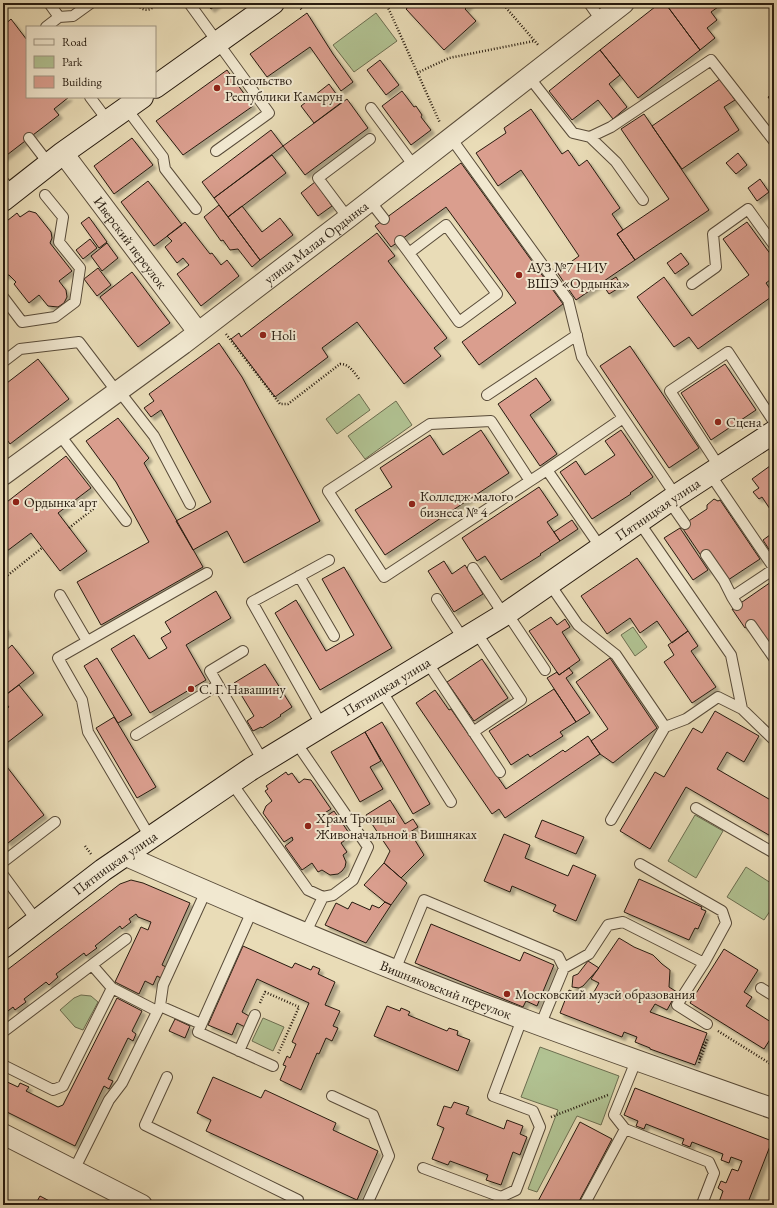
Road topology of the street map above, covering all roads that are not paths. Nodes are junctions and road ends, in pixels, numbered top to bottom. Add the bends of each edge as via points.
1 (49, 3) edge
2 (91, 3) edge
3 (189, 3) edge
4 (273, 3) edge
5 (589, 3) edge
6 (624, 3) edge
7 (59, 17) junction
8 (602, 20) junction
9 (47, 26) edge
10 (218, 42) junction
11 (529, 77) junction
12 (156, 86) edge
13 (91, 98) edge
14 (134, 102) edge
15 (371, 108) dead end
16 (108, 121) junction
17 (446, 132) junction
18 (590, 137) junction
19 (29, 138) dead end
20 (370, 139) dead end
21 (774, 141) edge
22 (216, 151) dead end
23 (56, 159) junction
24 (414, 166) junction
25 (6, 191) edge
26 (46, 195) dead end
27 (643, 200) dead end
28 (370, 201) junction
29 (196, 210) dead end
30 (348, 218) junction
31 (384, 219) dead end
32 (400, 241) dead end
33 (774, 245) edge
34 (408, 253) junction
35 (692, 284) dead end
36 (3, 297) edge
37 (198, 332) junction
38 (576, 335) junction
39 (3, 362) edge
40 (118, 391) junction
41 (487, 395) dead end
42 (623, 418) junction
43 (774, 422) edge
44 (774, 432) edge
45 (59, 434) junction
46 (547, 470) junction
47 (715, 471) junction
48 (3, 475) edge
49 (530, 481) junction
50 (673, 498) junction
51 (190, 504) dead end
52 (126, 521) dead end
53 (640, 522) junction
54 (685, 524) dead end
55 (601, 548) junction
56 (706, 555) dead end
57 (329, 560) dead end
58 (473, 568) dead end
59 (774, 569) edge
60 (207, 573) dead end
61 (299, 576) junction
62 (549, 583) junction
63 (60, 595) dead end
64 (437, 599) dead end
65 (505, 614) junction
66 (751, 625) dead end
67 (334, 636) dead end
68 (470, 636) junction
69 (86, 641) junction
70 (243, 651) dead end
71 (774, 658) edge
72 (427, 662) junction
73 (545, 670) dead end
74 (218, 685) junction
75 (381, 690) junction
76 (742, 709) junction
77 (322, 726) junction
78 (665, 727) junction
79 (473, 732) junction
80 (136, 735) dead end
81 (774, 740) edge
82 (295, 741) junction
83 (263, 761) junction
84 (500, 772) dead end
85 (231, 782) junction
86 (451, 802) dead end
87 (696, 808) dead end
88 (611, 820) dead end
89 (56, 822) dead end
90 (150, 837) junction
91 (774, 853) edge
92 (124, 855) junction
93 (3, 862) edge
94 (640, 864) dead end
95 (3, 875) edge
96 (206, 891) junction
97 (323, 897) junction
98 (252, 911) junction
99 (38, 921) junction
100 (305, 934) junction
101 (126, 939) dead end
102 (3, 947) edge
103 (704, 963) junction
104 (92, 965) junction
105 (564, 968) junction
106 (395, 970) junction
107 (112, 988) junction
108 (760, 988) dead end
109 (774, 996) edge
110 (159, 1008) junction
111 (255, 1015) road end
112 (522, 1019) junction
113 (201, 1024) junction
114 (540, 1026) junction
115 (710, 1026) road end
116 (3, 1032) edge
117 (239, 1051) junction
118 (636, 1061) junction
119 (3, 1065) edge
120 (273, 1066) road end
121 (167, 1077) dead end
122 (332, 1096) dead end
123 (774, 1109) edge
124 (625, 1129) junction
125 (3, 1134) edge
126 (423, 1168) dead end
127 (74, 1170) junction
128 (142, 1205) edge
129 (298, 1205) edge
130 (365, 1205) edge
131 (584, 1205) edge
132 (703, 1205) edge

1 - 7 lane
2 - 7 lane via 72,16
3 - 10 lane
4 - 10 street
5 - 8 lane
6 - 8 street, улица Малая Ордынка
7 - 9 lane
8 - 11 street, улица Малая Ордынка
10 - 12 street
10 - 22 lane via 269,113
11 - 17 street, улица Малая Ордынка
11 - 18 lane via 573,133
13 - 16 lane
14 - 16 street
14 - 29 lane via 163,157 166,169
15 - 24 lane
16 - 23 street
17 - 24 street, улица Малая Ордынка
17 - 38 lane via 568,300
18 - 21 lane via 610,127 712,60
18 - 27 lane via 616,162
19 - 23 lane
20 - 30 lane via 318,178
23 - 25 street
23 - 37 street, Иверский переулок
24 - 28 street, улица Малая Ордынка
26 - 36 lane via 63,217 59,242 80,268 75,302 56,317 22,322
28 - 30 street, улица Малая Ордынка
28 - 31 lane
30 - 37 street, улица Малая Ордынка
32 - 34 lane
33 - 35 lane via 748,209 713,234 716,266
34 - 34 lane via 446,225 497,294 459,322
37 - 40 street, улица Малая Ордынка
38 - 41 lane
38 - 42 lane via 582,357
39 - 40 lane via 20,349 79,342
40 - 45 street, улица Малая Ордынка
40 - 51 lane via 154,436
42 - 46 lane
42 - 50 lane
43 - 47 lane via 728,352 670,390
44 - 47 street, Пятницкая улица
45 - 48 street, улица Малая Ордынка
45 - 52 lane
46 - 49 lane
46 - 55 lane
47 - 50 street, Пятницкая улица
47 - 59 lane
49 - 49 lane via 491,421 438,423 430,424 328,491 384,577
50 - 53 street, Пятницкая улица
50 - 54 lane
53 - 55 street, Пятницкая улица
53 - 76 lane via 731,655
55 - 62 street, Пятницкая улица
56 - 59 lane via 735,601
57 - 61 lane
58 - 65 lane
60 - 69 lane
61 - 67 lane
61 - 77 lane via 252,602
62 - 65 street, Пятницкая улица
62 - 78 lane via 578,625 616,656
63 - 69 lane
64 - 68 lane
65 - 68 street, Пятницкая улица
65 - 73 lane
66 - 71 lane
68 - 72 street, Пятницкая улица
68 - 79 lane via 521,700
69 - 90 lane via 58,658 82,700 88,732
70 - 74 lane via 210,671
72 - 75 street, Пятницкая улица
72 - 79 lane
74 - 80 lane
74 - 83 lane
75 - 77 street, Пятницкая улица
75 - 86 lane
76 - 78 lane via 718,697 686,719
76 - 81 lane
77 - 82 street, Пятницкая улица
78 - 88 lane
79 - 84 lane
82 - 83 street, Пятницкая улица
82 - 97 lane via 368,847 353,880 332,895
83 - 85 street, Пятницкая улица
85 - 90 street, Пятницкая улица
85 - 97 lane via 308,890
87 - 91 lane
89 - 93 lane
90 - 92 street, Пятницкая улица
92 - 96 street, Вишняковский переулок
92 - 99 street, Пятницкая улица
94 - 103 lane via 722,911 726,923
95 - 99 lane
96 - 98 street, Вишняковский переулок
96 - 110 lane via 163,985
97 - 100 lane
98 - 100 street, Вишняковский переулок
98 - 113 lane
99 - 102 street, Пятницкая улица
100 - 106 street, Вишняковский переулок
101 - 104 lane
103 - 105 lane via 623,922 608,925 589,954
103 - 115 lane via 677,1005
104 - 107 lane
104 - 116 lane
105 - 106 lane via 558,956 424,900
105 - 114 lane
106 - 112 street, Вишняковский переулок
107 - 110 lane
107 - 119 lane via 63,1086 52,1090
108 - 109 lane
110 - 113 lane
110 - 127 lane via 122,1083 109,1100
111 - 117 lane
112 - 114 street, Вишняковский переулок
112 - 126 lane via 493,1096 533,1111 540,1127 516,1190 501,1197
113 - 117 lane via 198,1032
114 - 118 street, Вишняковский переулок
117 - 120 lane
118 - 123 street, Вишняковский переулок
118 - 124 lane via 614,1115
121 - 129 lane via 145,1125 298,1200
122 - 130 lane via 373,1115 389,1156
124 - 131 lane
124 - 132 lane via 710,1162 714,1173
125 - 127 street
127 - 128 street

